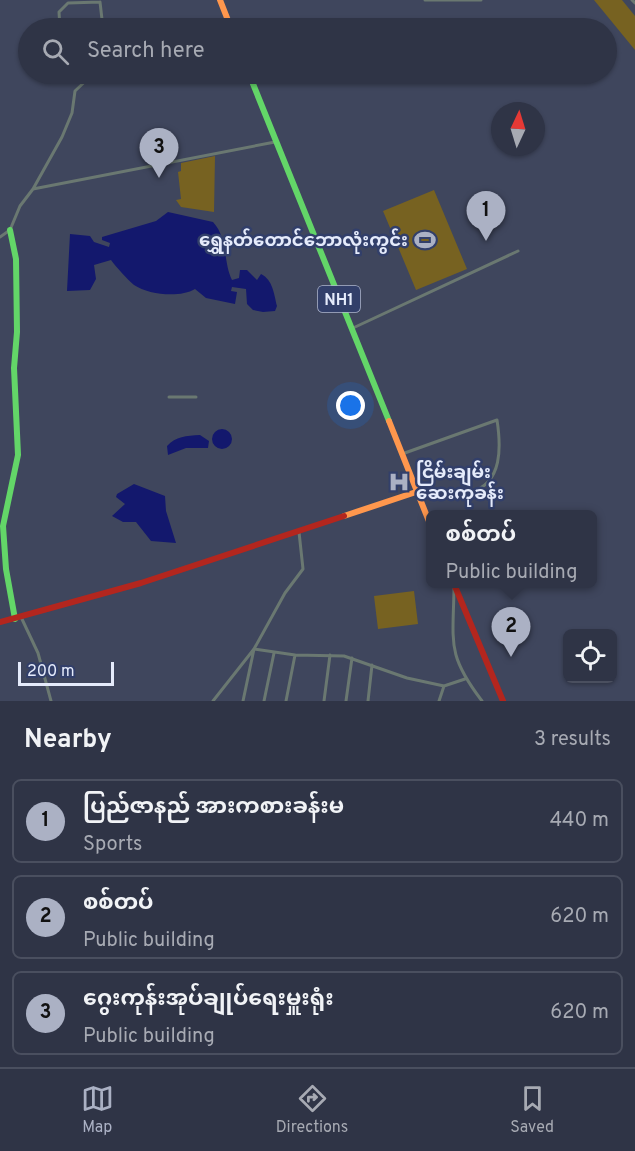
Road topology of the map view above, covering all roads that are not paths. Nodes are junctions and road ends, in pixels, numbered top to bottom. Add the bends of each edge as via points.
1 (220, 0) edge
2 (425, 0) edge
3 (481, 0) edge
4 (100, 1) edge
5 (59, 18) edge
6 (102, 18) edge
7 (226, 18) edge
8 (83, 84) edge
9 (253, 84) edge
10 (276, 142) junction
11 (33, 189) junction
12 (10, 230) junction
13 (0, 237) edge
14 (518, 250) dead end
15 (351, 329) junction
16 (169, 397) dead end
17 (195, 397) dead end
18 (401, 455) junction
19 (416, 492) junction
20 (471, 492) dead end
21 (426, 515) edge
22 (2, 526) edge
23 (299, 531) junction
24 (454, 588) edge
25 (456, 588) edge
26 (18, 618) junction
27 (0, 622) edge
28 (254, 649) junction
29 (274, 653) junction
30 (295, 655) junction
31 (330, 655) junction
32 (352, 658) junction
33 (372, 665) junction
34 (465, 679) junction
35 (444, 686) junction
36 (51, 701) edge
37 (213, 701) edge
38 (243, 701) edge
39 (264, 701) edge
40 (286, 701) edge
41 (324, 701) edge
42 (346, 701) edge
43 (368, 701) edge
44 (439, 701) edge
45 (482, 701) edge
46 (503, 701) edge

1 - 7 main road
2 - 3 street
4 - 5 street via 68,3 59,12
4 - 6 street
8 - 11 street via 75,92 62,137
9 - 10 main road, NH1
10 - 11 street
10 - 15 main road, NH1
11 - 12 street via 20,206
12 - 13 street
12 - 22 main road via 16,267 14,368 18,457
14 - 15 street
15 - 18 main road, NH1
16 - 17 street
18 - 19 main road, NH1
18 - 20 street via 497,420 499,462 484,486
19 - 21 main road, NH1
19 - 23 main road
22 - 26 main road via 6,568
23 - 26 main road via 97,597
23 - 28 street via 303,569
24 - 34 street via 454,657
25 - 46 main road
26 - 27 main road
26 - 36 street via 38,653
28 - 29 street
28 - 37 street
28 - 38 street
29 - 30 street
29 - 39 street
30 - 31 street
30 - 40 street
31 - 32 street
31 - 41 street
32 - 33 street
32 - 42 street
33 - 35 street
33 - 43 street
34 - 35 street
34 - 45 street
35 - 44 street

